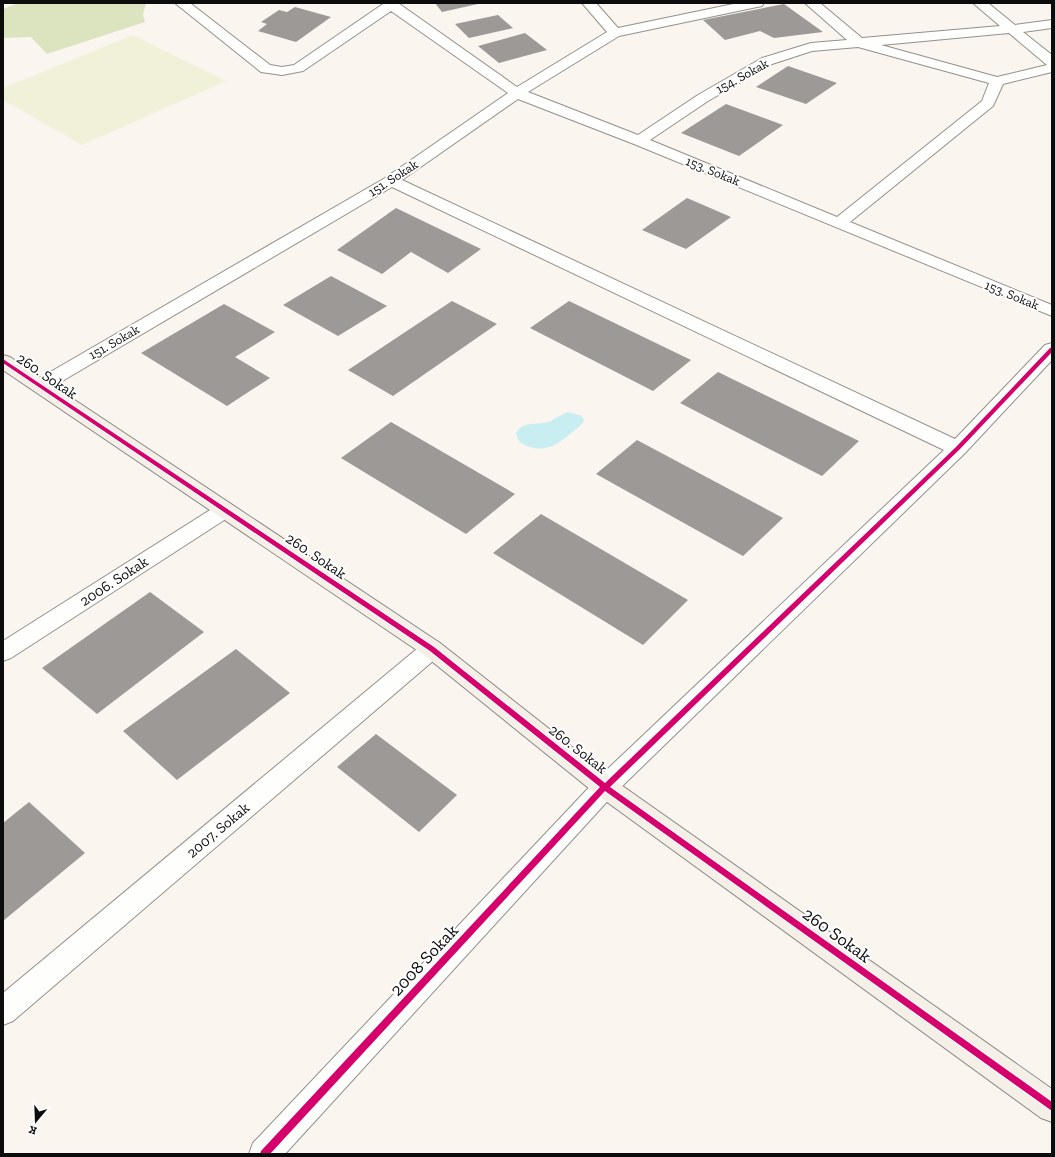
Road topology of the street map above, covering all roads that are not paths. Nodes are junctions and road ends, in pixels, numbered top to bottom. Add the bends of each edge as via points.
1 (182, 3) edge
2 (589, 3) edge
3 (757, 3) edge
4 (812, 3) edge
5 (980, 3) edge
6 (390, 4) edge
7 (1052, 24) edge
8 (1013, 29) junction
9 (615, 33) junction
10 (859, 44) junction
11 (1052, 62) edge
12 (1052, 68) edge
13 (998, 81) junction
14 (517, 93) junction
15 (639, 141) junction
16 (391, 181) junction
17 (839, 224) junction
18 (1052, 311) edge
19 (1052, 349) edge
20 (3, 361) edge
21 (40, 386) junction
22 (958, 448) junction
23 (225, 510) junction
24 (432, 649) junction
25 (3, 652) edge
26 (605, 787) junction
27 (3, 1011) edge
28 (1052, 1107) edge
29 (264, 1154) edge

1 - 6 street via 266,69 282,71 298,68
2 - 9 street
3 - 9 street, 151. Sokak
4 - 10 street
5 - 8 street
6 - 14 street, 153. Sokak
7 - 8 street, 154. Sokak
8 - 10 street, 154. Sokak
8 - 11 street
9 - 14 street, 151. Sokak
10 - 13 street
10 - 15 street, 154. Sokak via 811,47 767,61 703,98
12 - 13 street
13 - 17 street via 988,103
14 - 15 street, 153. Sokak
14 - 16 street, 151. Sokak
15 - 17 street, 153. Sokak
16 - 21 street, 151. Sokak
16 - 22 street
17 - 18 street, 153. Sokak
19 - 22 street, 2008 Sokak
20 - 21 street, 260. Sokak
21 - 23 street, 260. Sokak
22 - 26 street, 2008 Sokak
23 - 24 street, 260. Sokak
23 - 25 street, 2006. Sokak
24 - 26 street, 260. Sokak
24 - 27 street, 2007. Sokak
26 - 28 street, 260 Sokak
26 - 29 street, 2008 Sokak

